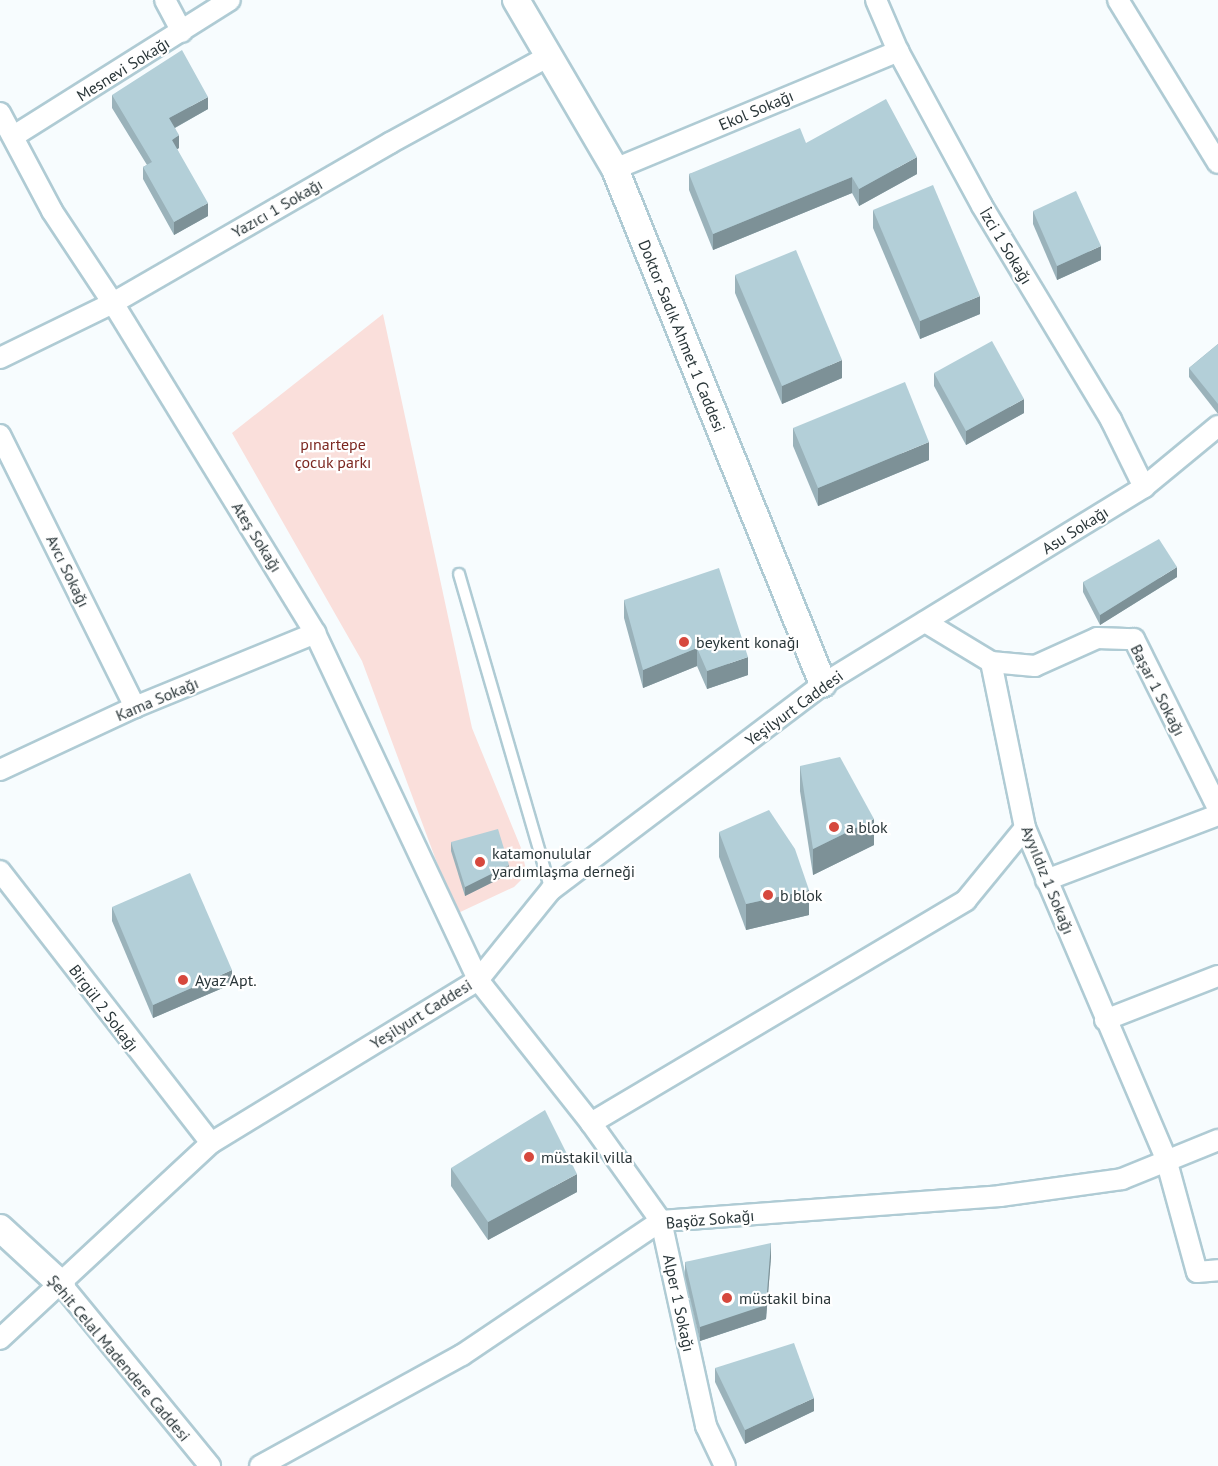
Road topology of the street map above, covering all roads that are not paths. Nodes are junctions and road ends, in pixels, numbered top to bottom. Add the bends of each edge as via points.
1 (165, 0) edge
2 (230, 0) edge
3 (516, 0) edge
4 (876, 0) edge
5 (1124, 2) edge
6 (182, 32) junction
7 (898, 51) junction
8 (551, 55) junction
9 (0, 113) edge
10 (14, 136) junction
11 (1218, 163) edge
12 (615, 169) junction
13 (113, 303) junction
14 (0, 358) edge
15 (1218, 426) edge
16 (0, 435) edge
17 (1144, 487) junction
18 (459, 574) dead end
19 (925, 622) junction
20 (315, 633) junction
21 (991, 662) junction
22 (823, 684) junction
23 (135, 707) junction
24 (0, 770) edge
25 (1218, 808) edge
26 (1218, 815) edge
27 (1025, 828) junction
28 (0, 871) edge
29 (1046, 880) junction
30 (551, 890) junction
31 (1218, 976) edge
32 (478, 980) junction
33 (1105, 1020) junction
34 (591, 1123) junction
35 (1218, 1140) edge
36 (211, 1143) junction
37 (1166, 1159) junction
38 (661, 1221) junction
39 (0, 1228) edge
40 (1218, 1270) edge
41 (62, 1285) junction
42 (0, 1339) edge
43 (210, 1466) edge
44 (260, 1466) edge
45 (725, 1466) edge

1 - 6 street
2 - 6 street, Mesnevi Sokağı
3 - 8 street, Doktor Sadık Ahmet 1 Caddesi
4 - 7 street, İzci 1 Sokağı
5 - 11 street
6 - 10 street, Mesnevi Sokağı
7 - 12 street, Ekol Sokağı
7 - 17 street, İzci 1 Sokağı via 982,206 1111,420
8 - 12 street, Doktor Sadık Ahmet 1 Caddesi
8 - 13 street, Yazıcı 1 Sokağı via 390,142
9 - 10 street, Ateş Sokağı
10 - 13 street, Ateş Sokağı via 52,211
12 - 22 street, Doktor Sadık Ahmet 1 Caddesi
13 - 14 street, Yazıcı 1 Sokağı
13 - 20 street, Ateş Sokağı
15 - 17 street, Asu Sokağı
16 - 23 street, Avcı Sokağı
17 - 19 street, Asu Sokağı
18 - 30 lane
19 - 21 street
19 - 22 street, Yeşilyurt Caddesi
20 - 23 street, Kama Sokağı
20 - 32 street, Ateş Sokağı
21 - 25 street, Başar 1 Sokağı via 1035,666 1097,638 1134,639
21 - 27 street, Ayyıldız 1 Sokağı
22 - 30 street, Yeşilyurt Caddesi
23 - 24 street, Kama Sokağı
26 - 29 street
27 - 29 street, Ayyıldız 1 Sokağı
27 - 34 street via 966,900
28 - 36 street, Birgül 2 Sokağı
29 - 33 street, Ayyıldız 1 Sokağı
30 - 32 street, Yeşilyurt Caddesi
31 - 33 street
32 - 34 street, Alper 1 Sokağı
32 - 36 street, Yeşilyurt Caddesi
33 - 37 street, Ayyıldız 1 Sokağı
34 - 38 street, Alper 1 Sokağı
35 - 37 street, Başöz Sokağı
36 - 41 street, Yeşilyurt Caddesi
37 - 38 street, Başöz Sokağı via 1122,1179 1000,1196
37 - 40 street, Ayyıldız 1 Sokağı via 1197,1272
38 - 44 street, Başöz Sokağı via 462,1354
38 - 45 street, Alper 1 Sokağı via 706,1426
39 - 41 street, Şehit Celal Madendere Caddesi
41 - 42 street, Yeşilyurt Caddesi
41 - 43 street, Şehit Celal Madendere Caddesi

